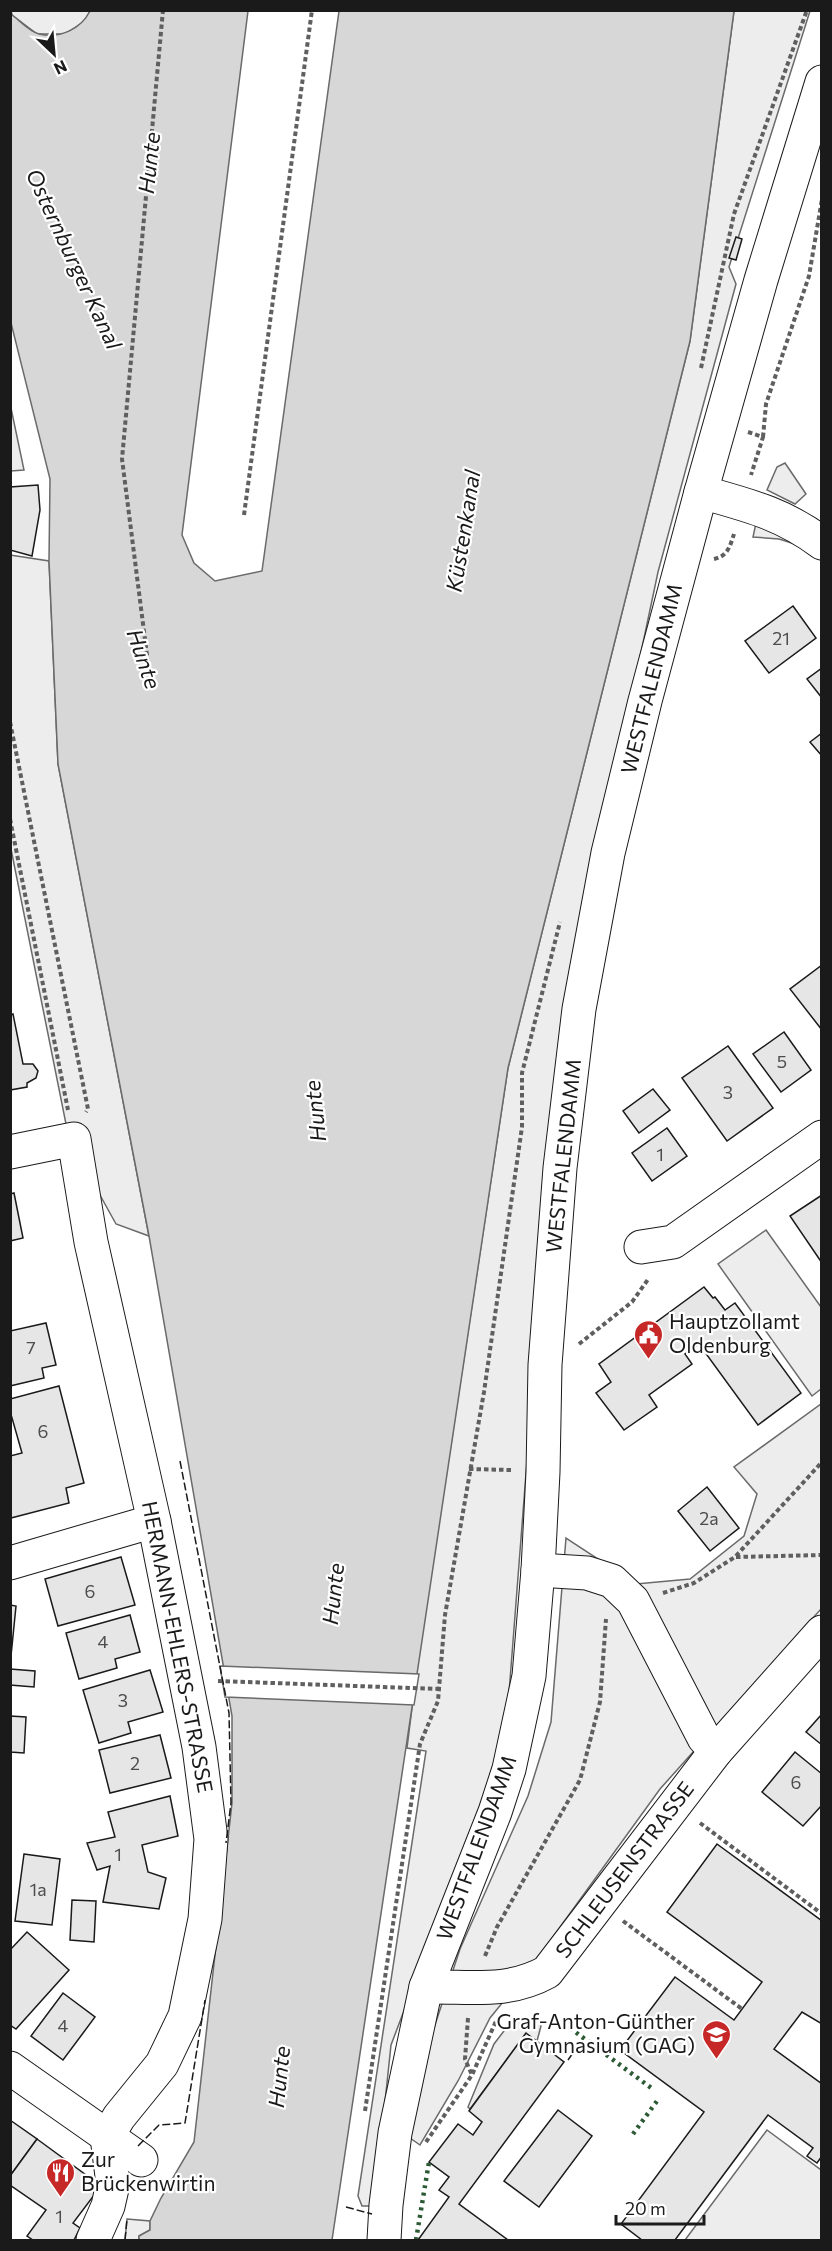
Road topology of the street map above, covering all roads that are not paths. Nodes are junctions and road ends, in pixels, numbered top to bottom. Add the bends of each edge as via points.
1 (822, 81) edge
2 (701, 492) junction
3 (822, 543) edge
4 (822, 1137) edge
5 (10, 1152) edge
6 (641, 1247) dead end
7 (154, 1521) junction
8 (10, 1563) edge
9 (538, 1570) junction
10 (822, 1632) edge
11 (717, 1750) junction
12 (426, 1987) junction
13 (13, 2075) edge
14 (107, 2137) junction
15 (141, 2160) dead end
16 (93, 2241) edge
17 (384, 2241) edge

1 - 2 street, WESTFALENDAMM via 760,280
2 - 3 street via 774,514 803,528
2 - 9 street, WESTFALENDAMM via 608,853 579,1009 560,1168 545,1365
4 - 6 street via 673,1242
5 - 7 street, HERMANN-EHLERS-STRASSE via 74,1139 91,1242
7 - 8 street
7 - 14 street, HERMANN-EHLERS-STRASSE via 199,1747 211,1839 206,1907 185,2016 162,2064
9 - 11 street via 587,1573 612,1581 633,1601 704,1738
9 - 12 street, WESTFALENDAMM via 529,1676 509,1769
10 - 11 street, SCHLEUSENSTRASSE
11 - 12 street, SCHLEUSENSTRASSE via 547,1972 528,1982 500,1988
12 - 17 street, WESTFALENDAMM via 395,2133
13 - 14 street
14 - 15 street
14 - 16 street via 112,2184 108,2206

